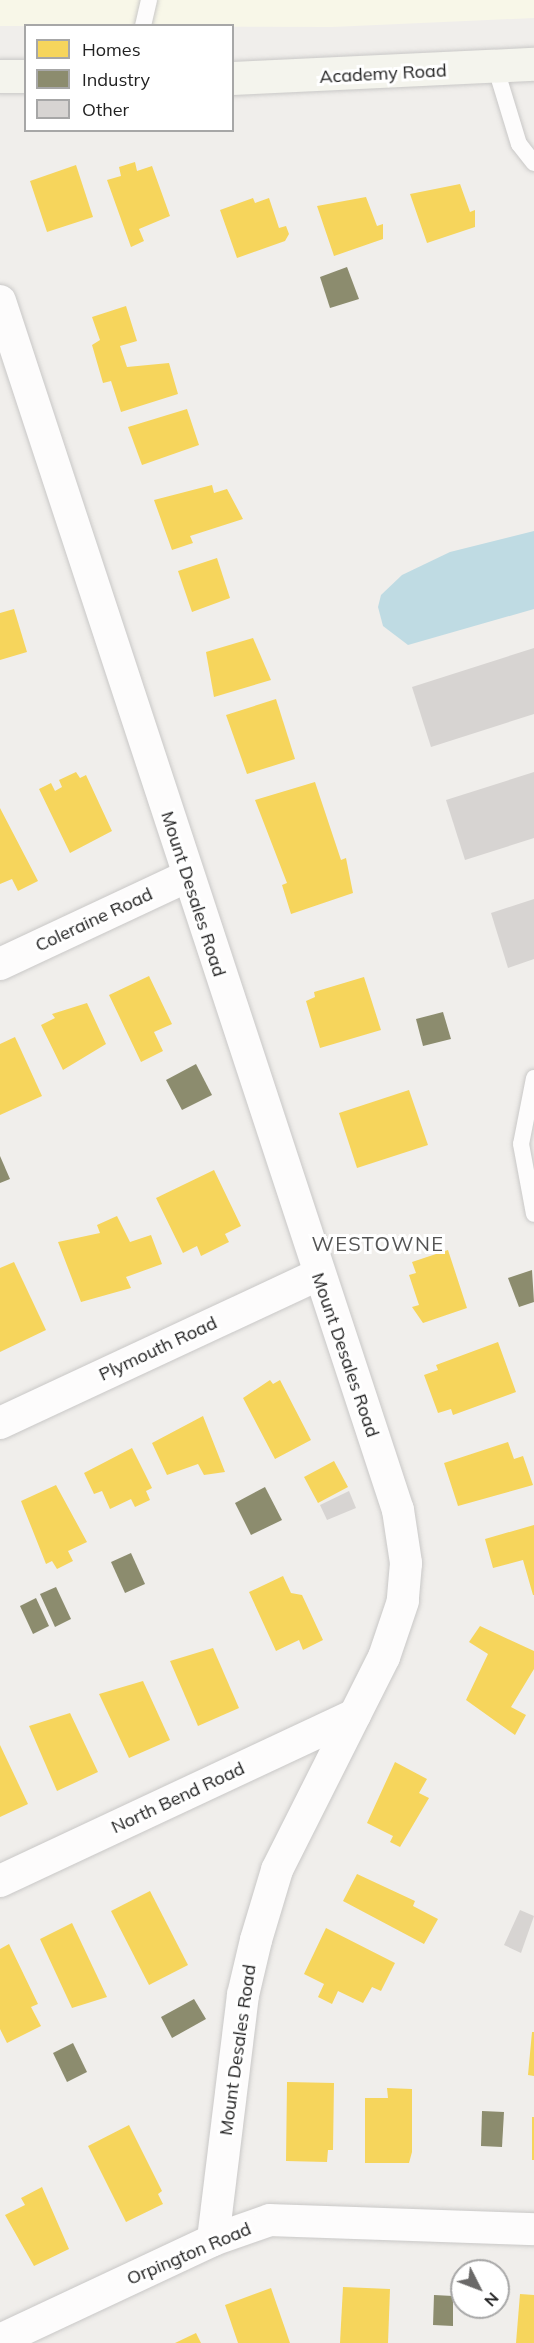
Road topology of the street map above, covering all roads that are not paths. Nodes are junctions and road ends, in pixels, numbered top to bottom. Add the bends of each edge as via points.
1 (149, 0) edge
2 (143, 24) edge
3 (534, 64) edge
4 (496, 69) junction
5 (0, 76) edge
6 (24, 76) edge
7 (234, 78) edge
8 (534, 163) edge
9 (0, 301) edge
10 (188, 876) junction
11 (0, 964) edge
12 (534, 1078) edge
13 (534, 1214) edge
14 (317, 1275) junction
15 (0, 1423) edge
16 (355, 1715) junction
17 (0, 1881) edge
18 (534, 2229) edge
19 (213, 2240) junction
20 (0, 2340) edge

1 - 2 lane
3 - 4 main road, Academy Road
4 - 7 main road, Academy Road
4 - 8 lane via 519,144
5 - 6 main road
9 - 10 street, Mount Desales Road
10 - 11 street, Coleraine Road
10 - 14 street, Mount Desales Road
12 - 13 lane via 521,1143
14 - 15 street, Plymouth Road
14 - 16 street, Mount Desales Road via 398,1509 406,1563 404,1601
16 - 17 street, North Bend Road
16 - 19 street, Mount Desales Road via 277,1870 256,1941 243,1995
18 - 19 street, Orpington Road via 270,2220
19 - 20 street, Orpington Road

